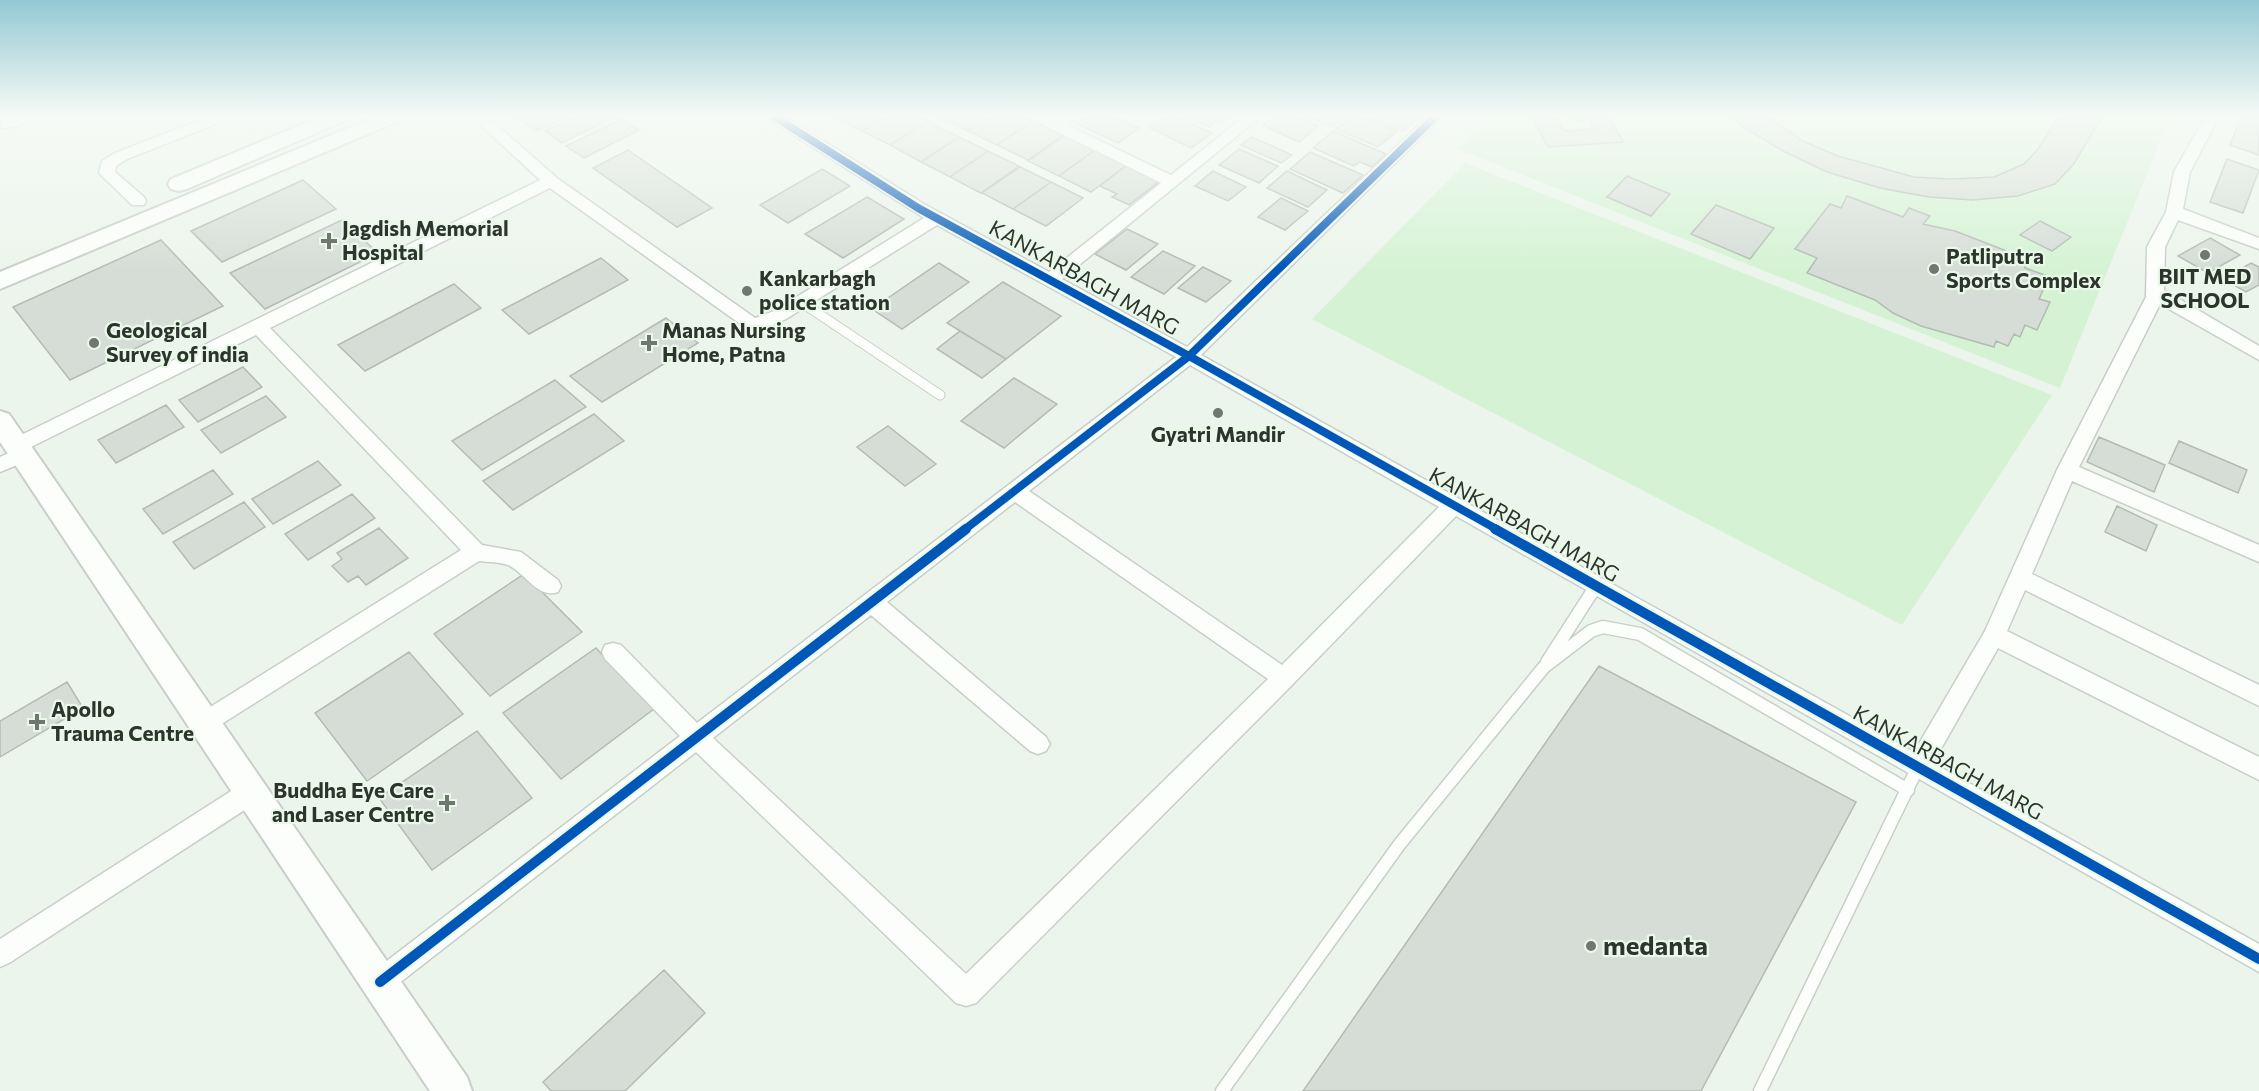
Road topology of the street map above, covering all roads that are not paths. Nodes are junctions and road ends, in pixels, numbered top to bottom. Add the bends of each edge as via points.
1 (108, 168) edge
2 (216, 168) edge
3 (270, 168) edge
4 (536, 168) edge
5 (856, 168) edge
6 (1148, 168) edge
7 (1190, 168) edge
8 (1383, 168) edge
9 (2184, 168) edge
10 (551, 181) junction
11 (1173, 182) junction
12 (138, 201) junction
13 (2174, 212) junction
14 (936, 218) junction
15 (2237, 237) junction
16 (2259, 244) edge
17 (2259, 249) edge
18 (0, 259) edge
19 (1050, 280) junction
20 (0, 281) edge
21 (2155, 293) junction
22 (801, 302) junction
23 (258, 326) junction
24 (2259, 354) edge
25 (1189, 356) junction
26 (940, 395) dead end
27 (10, 446) edge
28 (2067, 470) junction
29 (1014, 491) junction
30 (1454, 505) junction
31 (476, 552) junction
32 (2259, 554) edge
33 (2019, 577) junction
34 (550, 586) dead end
35 (1596, 586) junction
36 (871, 602) junction
37 (1994, 634) junction
38 (613, 652) dead end
39 (1544, 667) junction
40 (1284, 678) junction
41 (2259, 696) edge
42 (204, 723) junction
43 (696, 737) junction
44 (1038, 744) dead end
45 (1918, 767) junction
46 (2259, 768) edge
47 (1908, 790) junction
48 (251, 792) junction
49 (0, 954) edge
50 (2259, 959) edge
51 (380, 982) junction
52 (453, 1091) edge
53 (1222, 1091) edge
54 (1760, 1091) edge

1 - 12 street via 107,174
2 - 12 street
3 - 20 street
4 - 10 street
5 - 14 street, KANKARBAGH MARG
6 - 11 street
7 - 11 street
8 - 25 street
9 - 13 street
10 - 22 street via 752,324 770,321
10 - 23 street
11 - 19 street
12 - 18 street
13 - 15 street
13 - 21 street via 2156,247
14 - 19 street, KANKARBAGH MARG
14 - 22 street
15 - 16 street
15 - 17 street
19 - 25 street, KANKARBAGH MARG
21 - 24 street
21 - 28 street
22 - 26 lane
23 - 27 street
23 - 31 street
25 - 29 street
25 - 30 street, KANKARBAGH MARG
27 - 42 street
28 - 32 street
28 - 33 street
29 - 36 street
29 - 40 street
30 - 35 street, KANKARBAGH MARG
30 - 40 street
31 - 34 street via 514,558
31 - 42 street
33 - 37 street
33 - 41 street
35 - 39 lane
35 - 45 street, KANKARBAGH MARG
36 - 43 street
36 - 44 street
37 - 45 street
37 - 46 street
38 - 43 street
39 - 47 lane via 1591,631 1603,627 1640,634
39 - 53 lane via 1399,845
40 - 43 street via 966,993
42 - 48 street
43 - 51 street
45 - 47 lane
45 - 50 street, KANKARBAGH MARG
47 - 54 lane
48 - 49 street
48 - 51 street
51 - 52 street

